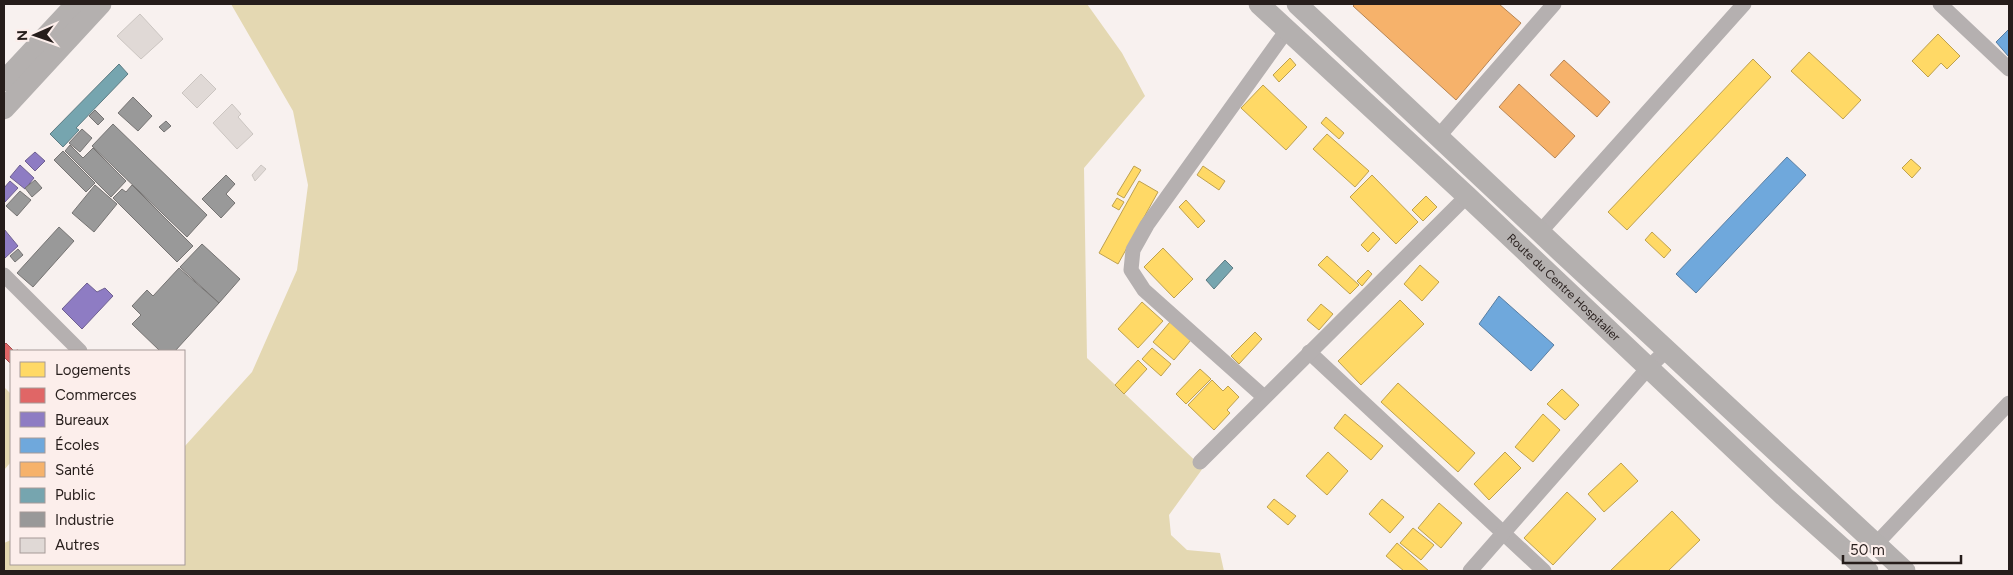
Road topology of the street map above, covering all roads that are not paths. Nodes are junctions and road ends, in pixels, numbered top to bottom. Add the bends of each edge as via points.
1 (76, 4) edge
2 (101, 4) edge
3 (1259, 4) edge
4 (1297, 4) edge
5 (1554, 4) edge
6 (1744, 4) edge
7 (1940, 4) edge
8 (1287, 30) junction
9 (2009, 69) edge
10 (4, 81) edge
11 (4, 109) edge
12 (1438, 136) junction
13 (1466, 196) junction
14 (1540, 232) junction
15 (4, 275) edge
16 (79, 350) edge
17 (1667, 350) junction
18 (1309, 352) junction
19 (1649, 367) junction
20 (1264, 397) junction
21 (2009, 403) edge
22 (1200, 462) dead end
23 (1505, 533) junction
24 (1876, 544) junction
25 (1470, 571) edge
26 (1544, 571) edge
27 (1868, 571) edge
28 (1905, 571) edge

1 - 10 street
2 - 11 street
3 - 8 street, Route du Centre Hospitalier
4 - 12 street, Route du Centre Hospitalier
5 - 12 street
6 - 14 street
7 - 9 street
8 - 13 street, Route du Centre Hospitalier
8 - 20 street via 1147,225 1133,250 1131,270 1144,290
12 - 14 street, Route du Centre Hospitalier
13 - 18 street
13 - 19 street, Route du Centre Hospitalier
14 - 17 street, Route du Centre Hospitalier
15 - 16 street
17 - 19 street
17 - 24 street, Route du Centre Hospitalier
18 - 20 street
18 - 23 street
19 - 23 street
19 - 27 street, Route du Centre Hospitalier
20 - 22 street
21 - 24 street
23 - 25 street
23 - 26 street
24 - 28 street, Route du Centre Hospitalier

